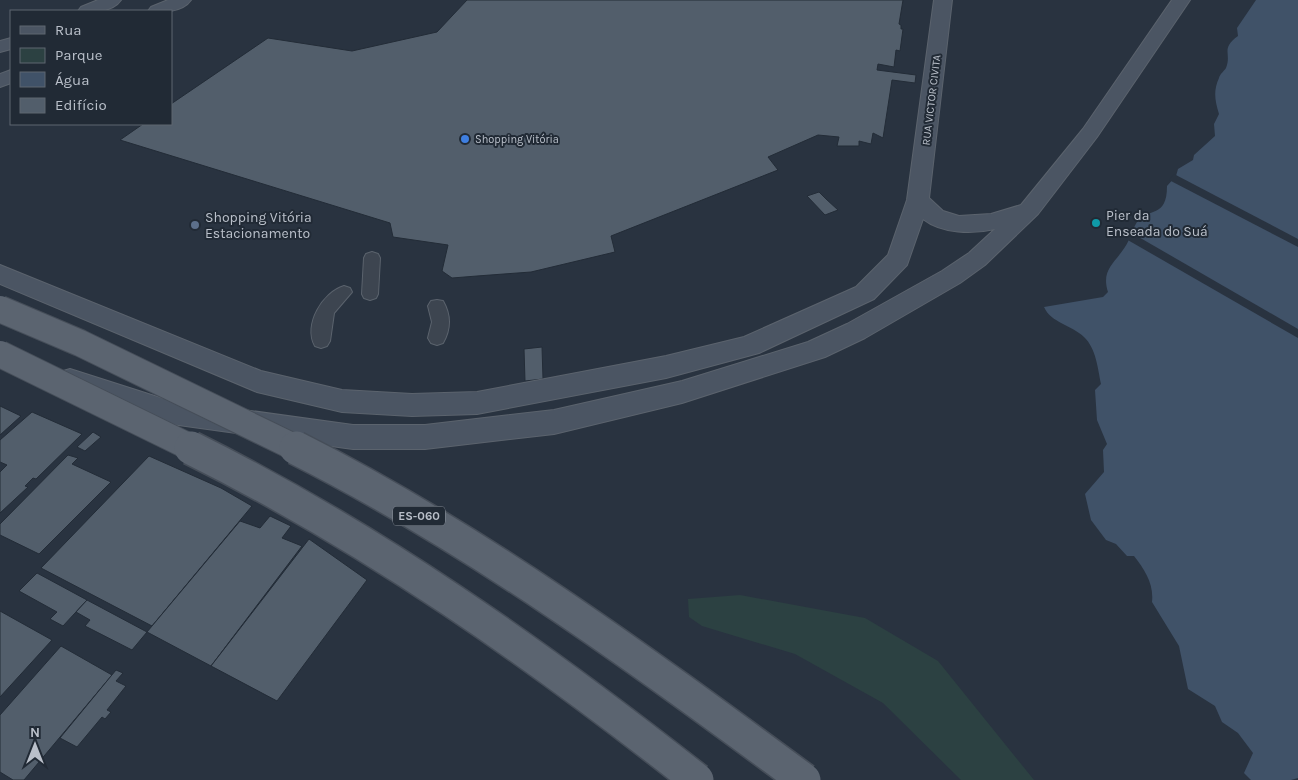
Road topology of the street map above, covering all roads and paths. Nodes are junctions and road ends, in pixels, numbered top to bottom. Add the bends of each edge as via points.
1 (103, 0) edge
2 (112, 0) edge
3 (182, 0) edge
4 (943, 0) edge
5 (1182, 0) edge
6 (88, 10) edge
7 (88, 10) edge
8 (158, 10) edge
9 (918, 200) junction
10 (1030, 209) junction
11 (372, 258) dead end
12 (0, 274) edge
13 (344, 292) dead end
14 (370, 294) dead end
15 (437, 306) dead end
16 (0, 309) edge
17 (437, 338) dead end
18 (320, 341) dead end
19 (0, 356) edge
20 (697, 780) edge
21 (804, 780) edge

1 - 6 lane
2 - 7 street
3 - 8 street
4 - 9 street, RUA VICTOR CIVITA
5 - 10 street via 1090,133
9 - 10 street via 937,218 968,225 996,223
9 - 12 street, RUA VICTOR CIVITA via 899,259 865,293 803,322 750,346 675,365 477,402 412,405 342,401 257,381
10 - 19 street via 977,259 951,277 816,350 682,392 554,422 425,437 353,437 164,411
11 - 14 lane
13 - 18 lane via 325,310
15 - 17 lane via 441,326
16 - 21 main road, ES-060, bridge via 80,343 350,475 571,612
19 - 20 main road, bridge via 175,440 316,514 537,659 618,717

